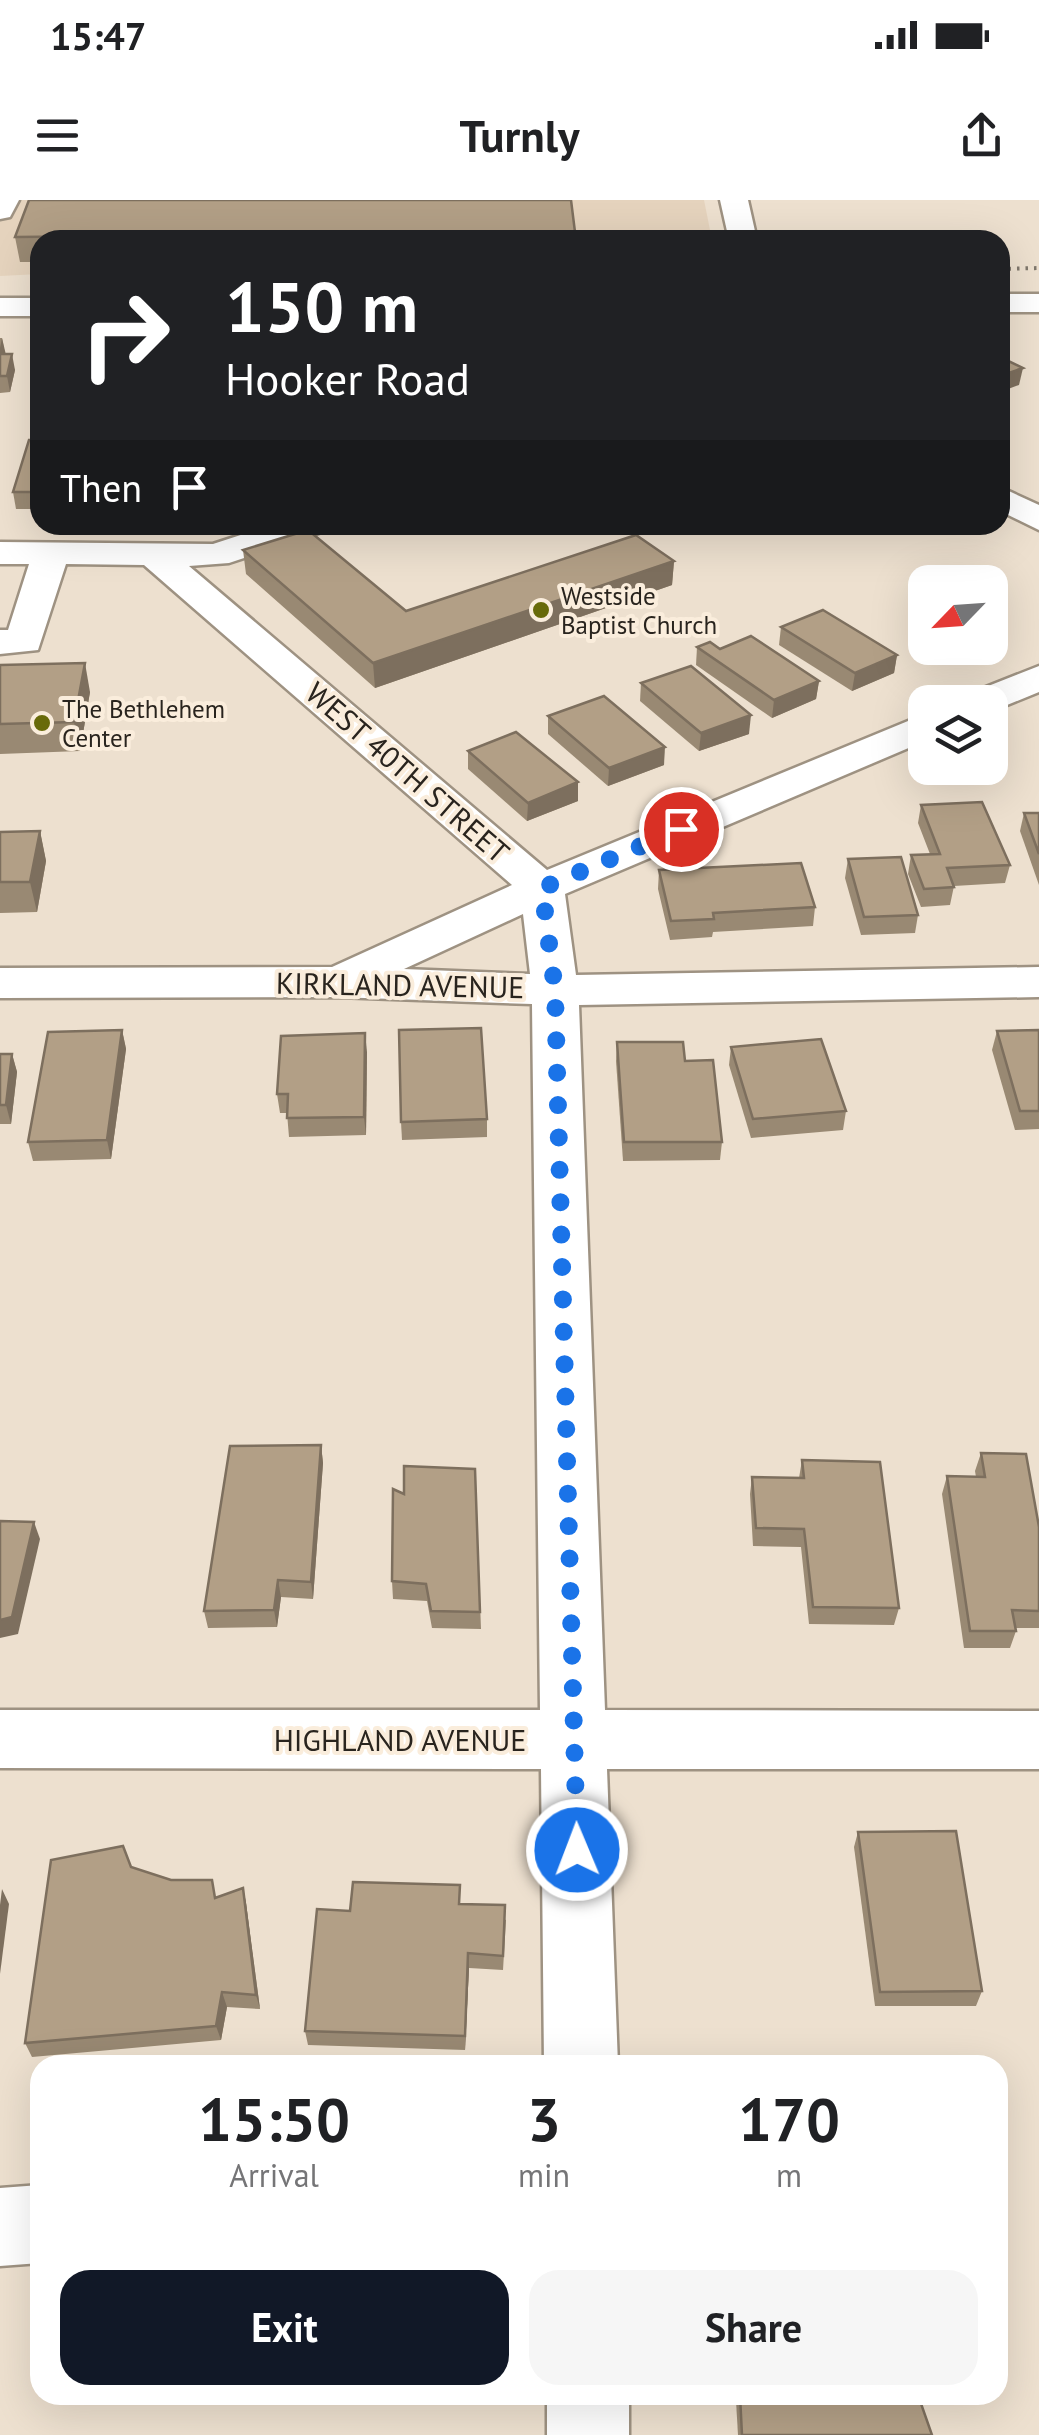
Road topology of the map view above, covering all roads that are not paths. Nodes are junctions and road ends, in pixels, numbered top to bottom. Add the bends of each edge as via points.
1 (5, 200) edge
2 (734, 200) edge
3 (0, 210) edge
4 (741, 230) edge
5 (1010, 303) edge
6 (1039, 303) edge
7 (1010, 503) edge
8 (1039, 519) edge
9 (276, 535) edge
10 (0, 553) edge
11 (51, 553) junction
12 (153, 554) junction
13 (0, 596) edge
14 (39, 596) junction
15 (12, 642) edge
16 (1039, 678) edge
17 (1008, 691) edge
18 (908, 733) edge
19 (542, 888) junction
20 (337, 982) junction
21 (1039, 982) edge
22 (0, 983) edge
23 (555, 990) junction
24 (0, 1740) edge
25 (1039, 1740) edge
26 (575, 1742) junction
27 (581, 2055) edge
28 (30, 2224) edge
29 (0, 2226) edge
30 (588, 2405) edge
31 (588, 2435) edge

1 - 3 street
2 - 4 street
5 - 6 street
7 - 8 street
9 - 12 street via 216,555
10 - 11 street
11 - 12 street
11 - 14 street
12 - 19 street, WEST 40TH STREET
13 - 14 street
14 - 15 street
16 - 17 street
18 - 19 street
19 - 20 street
19 - 23 street
20 - 22 street, KIRKLAND AVENUE
20 - 23 street, KIRKLAND AVENUE
21 - 23 street, KIRKLAND AVENUE
23 - 26 street
24 - 26 street, HIGHLAND AVENUE
25 - 26 street, HIGHLAND AVENUE
26 - 27 street
28 - 29 street
30 - 31 street

